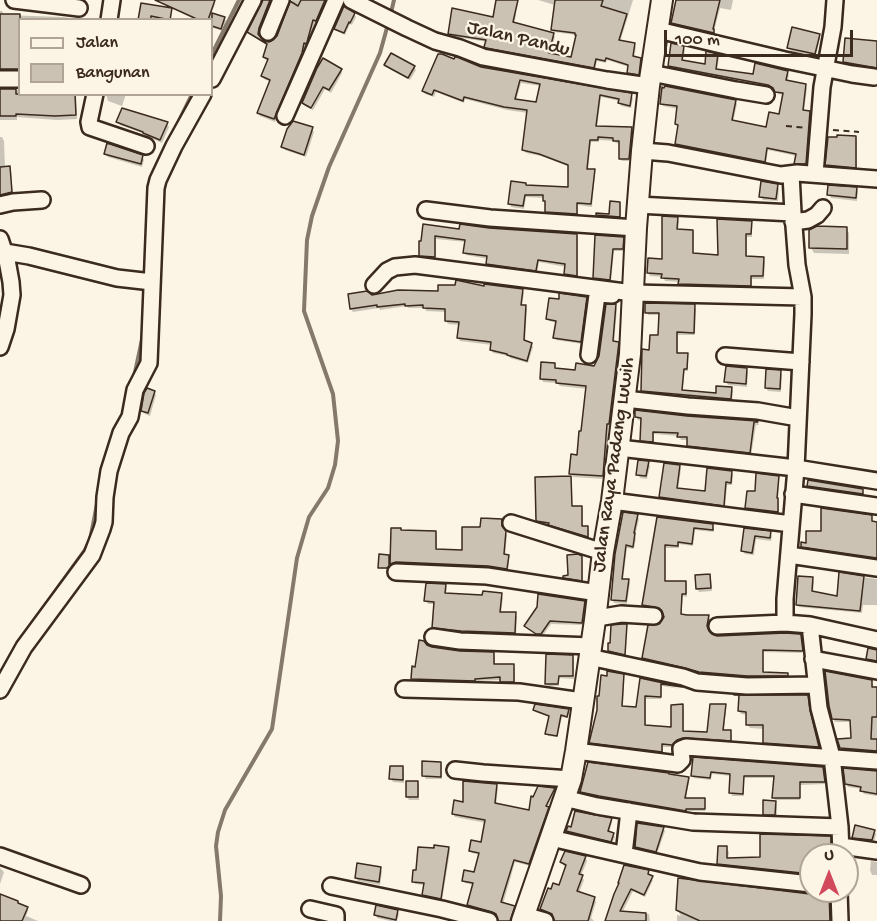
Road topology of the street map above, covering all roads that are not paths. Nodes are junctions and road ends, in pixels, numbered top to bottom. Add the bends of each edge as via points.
1 (14, 0) edge
2 (112, 0) edge
3 (253, 0) edge
4 (281, 0) edge
5 (336, 0) edge
6 (351, 0) edge
7 (662, 0) edge
8 (835, 0) edge
9 (79, 8) dead end
10 (108, 18) edge
11 (658, 30) junction
12 (268, 32) dead end
13 (825, 69) junction
14 (213, 77) edge
15 (874, 77) dead end
16 (0, 79) edge
17 (18, 79) edge
18 (650, 79) junction
19 (766, 95) dead end
20 (95, 96) edge
21 (202, 96) edge
22 (285, 116) dead end
23 (146, 146) dead end
24 (642, 151) junction
25 (791, 174) junction
26 (815, 174) junction
27 (877, 179) edge
28 (42, 200) dead end
29 (0, 205) edge
30 (637, 205) junction
31 (823, 208) dead end
32 (426, 210) dead end
33 (793, 217) junction
34 (636, 228) junction
35 (2, 245) edge
36 (150, 282) junction
37 (374, 285) dead end
38 (633, 295) junction
39 (803, 297) junction
40 (5, 312) edge
41 (0, 347) edge
42 (589, 355) dead end
43 (725, 356) dead end
44 (801, 362) junction
45 (625, 399) junction
46 (798, 418) junction
47 (619, 448) junction
48 (796, 468) junction
49 (877, 481) edge
50 (793, 494) junction
51 (612, 501) junction
52 (877, 506) edge
53 (511, 523) dead end
54 (791, 524) junction
55 (603, 552) junction
56 (789, 555) junction
57 (877, 567) edge
58 (396, 572) dead end
59 (598, 593) junction
60 (654, 616) dead end
61 (595, 620) junction
62 (785, 623) junction
63 (810, 624) junction
64 (717, 626) dead end
65 (433, 637) dead end
66 (877, 640) edge
67 (590, 652) junction
68 (813, 659) junction
69 (877, 671) edge
70 (816, 685) junction
71 (404, 689) dead end
72 (0, 690) edge
73 (582, 701) junction
74 (576, 751) junction
75 (832, 758) junction
76 (877, 761) edge
77 (455, 770) dead end
78 (571, 779) junction
79 (564, 798) junction
80 (629, 811) junction
81 (840, 827) junction
82 (550, 838) junction
83 (841, 843) edge
84 (859, 851) edge
85 (877, 852) edge
86 (624, 854) junction
87 (0, 856) edge
88 (799, 883) edge
89 (81, 885) dead end
90 (331, 886) dead end
91 (839, 903) edge
92 (310, 909) dead end
93 (523, 918) edge
94 (336, 921) edge
95 (489, 921) edge
96 (545, 921) edge
97 (840, 921) edge

1 - 9 street
2 - 10 street
3 - 14 street
4 - 12 street
5 - 22 street
6 - 18 street, Jalan Pandu via 435,41 483,57 606,80
7 - 11 main road, Jalan Raya Padang Luwih
8 - 13 street
11 - 13 street
11 - 18 main road, Jalan Raya Padang Luwih
13 - 15 street
13 - 26 street
16 - 17 street
18 - 19 street, Jalan Pandu
18 - 24 main road, Jalan Raya Padang Luwih
20 - 23 street via 90,127
21 - 36 street via 158,180
24 - 25 street
24 - 30 main road, Jalan Raya Padang Luwih
25 - 26 street
25 - 33 street
26 - 27 street
28 - 29 street
30 - 33 street
30 - 34 main road, Jalan Raya Padang Luwih
31 - 33 street via 808,220
32 - 34 street
33 - 39 street
34 - 38 main road, Jalan Raya Padang Luwih
35 - 36 street via 29,256 117,278
35 - 40 street via 12,295
36 - 72 street via 149,363 135,390 130,417 108,471 104,522 94,550 24,647
37 - 38 street via 395,267 415,265
38 - 39 street
38 - 42 street via 597,295
38 - 45 main road, Jalan Raya Padang Luwih
39 - 44 street
40 - 41 street via 6,329
43 - 44 street
44 - 46 street
45 - 46 street
45 - 47 main road, Jalan Raya Padang Luwih
46 - 48 street
47 - 48 street
47 - 51 main road, Jalan Raya Padang Luwih
48 - 49 street
48 - 50 street
50 - 52 street
50 - 54 street
51 - 54 street
51 - 55 main road, Jalan Raya Padang Luwih
53 - 55 street
54 - 56 street
55 - 59 main road, Jalan Raya Padang Luwih
56 - 57 street
56 - 62 street
58 - 59 street via 487,576
59 - 61 main road, Jalan Raya Padang Luwih
60 - 61 street via 621,614
61 - 67 main road, Jalan Raya Padang Luwih
62 - 63 street
62 - 64 street
63 - 66 street
63 - 68 street
65 - 67 street
67 - 70 street via 697,682
67 - 73 main road, Jalan Raya Padang Luwih
68 - 69 street
68 - 70 street
70 - 75 street
71 - 73 street via 519,692
73 - 74 main road, Jalan Raya Padang Luwih
74 - 75 street via 678,764 682,760 681,750 686,747
74 - 78 main road, Jalan Raya Padang Luwih
75 - 76 street
75 - 81 street
77 - 78 street
78 - 79 main road, Jalan Raya Padang Luwih
79 - 80 street
79 - 82 main road, Jalan Raya Padang Luwih
80 - 81 street via 703,823
80 - 86 street
81 - 83 street
82 - 86 street
82 - 93 main road, Jalan Raya Padang Luwih
84 - 85 street
86 - 88 street via 700,872
87 - 89 street
90 - 95 street
91 - 97 street
92 - 94 street via 336,915
93 - 96 street

